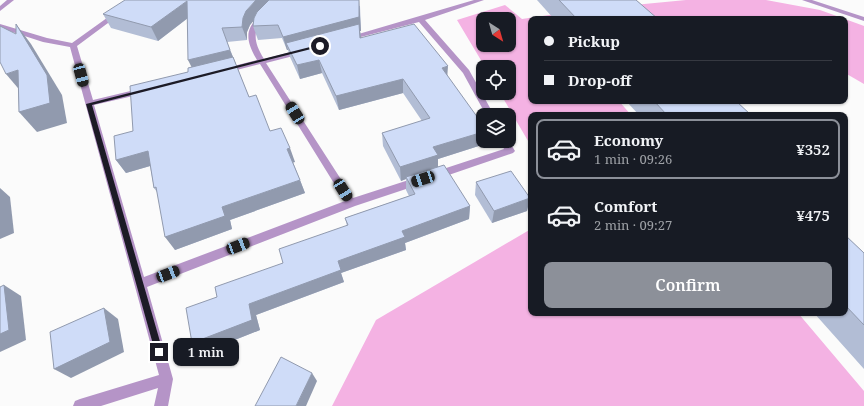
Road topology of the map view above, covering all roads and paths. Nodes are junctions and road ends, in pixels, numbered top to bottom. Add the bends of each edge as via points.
1 (12, 0) edge
2 (136, 0) edge
3 (282, 0) edge
4 (481, 0) edge
5 (805, 0) edge
6 (0, 9) edge
7 (421, 19) junction
8 (864, 19) edge
9 (0, 26) edge
10 (338, 41) edge
11 (73, 45) junction
12 (308, 49) edge
13 (263, 61) junction
14 (217, 72) edge
15 (149, 89) edge
16 (89, 104) junction
17 (486, 108) edge
18 (508, 148) edge
19 (351, 203) junction
20 (140, 284) junction
21 (167, 378) junction
22 (80, 406) edge
23 (161, 406) edge

1 - 6 street
2 - 11 street
3 - 13 street via 254,27 251,39
4 - 7 street
5 - 8 street
7 - 10 street
7 - 17 street via 466,72
9 - 11 street
11 - 16 street
12 - 13 street
13 - 14 street
13 - 19 street
15 - 16 street
16 - 20 street
18 - 19 street via 510,151
19 - 20 street
20 - 21 street
21 - 22 street
21 - 23 street

